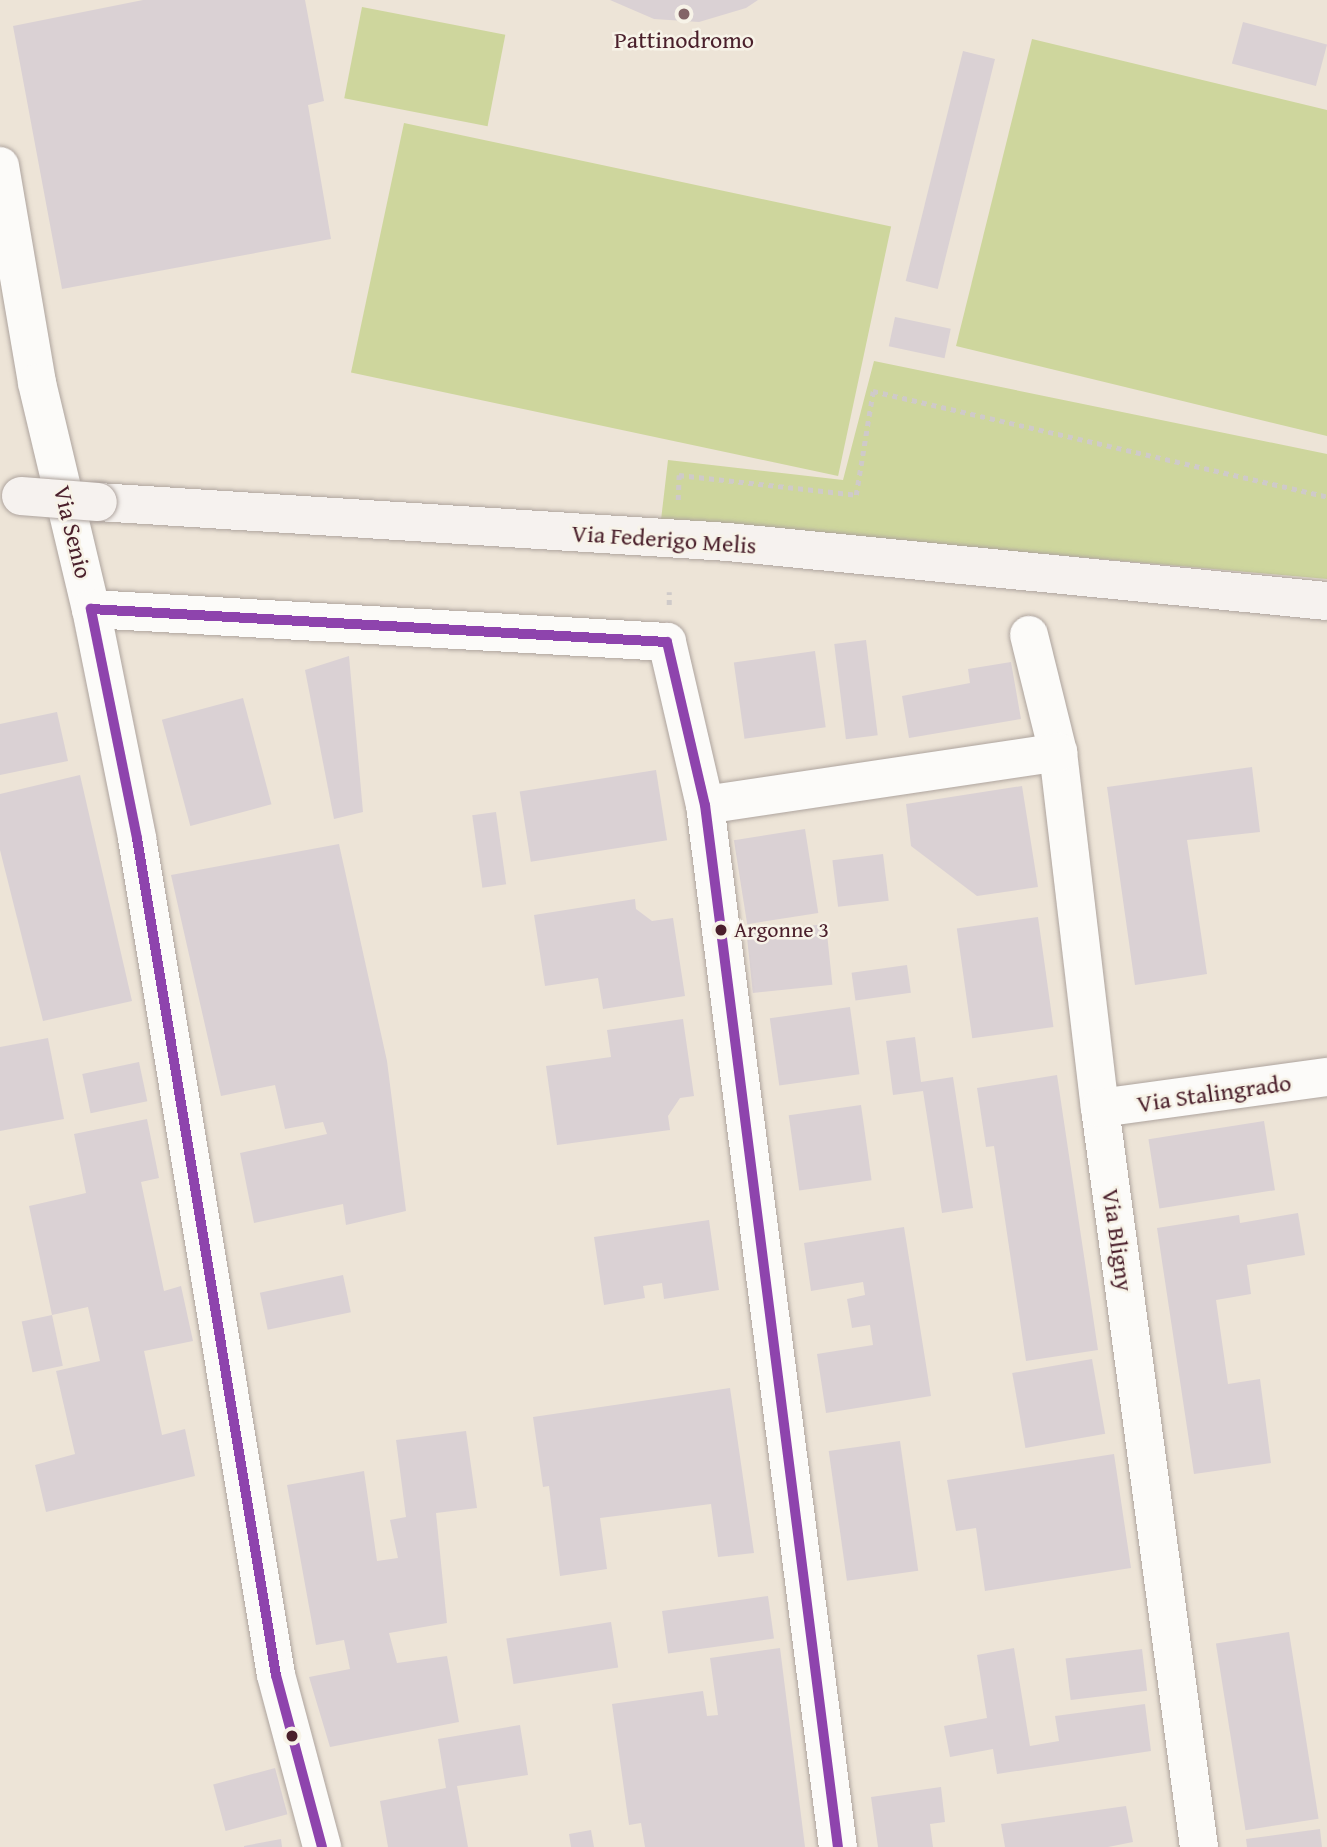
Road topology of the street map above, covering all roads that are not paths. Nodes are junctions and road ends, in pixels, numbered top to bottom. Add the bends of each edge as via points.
1 (0, 166) edge
2 (10, 495) edge
3 (1327, 601) edge
4 (91, 609) junction
5 (1029, 635) dead end
6 (1058, 752) junction
7 (705, 805) junction
8 (1327, 1077) edge
9 (1100, 1108) junction
10 (322, 1847) edge
11 (838, 1847) edge
12 (1199, 1847) edge

1 - 4 street, Via Senio via 37,383
2 - 3 main road, Via Federigo Melis, bridge via 728,542
4 - 7 street via 667,642
4 - 10 street, Via Senio via 137,838 276,1675
5 - 6 street, Via Bligny
6 - 7 street
6 - 9 street, Via Bligny
7 - 11 street
8 - 9 street, Via Stalingrado
9 - 12 street, Via Bligny

